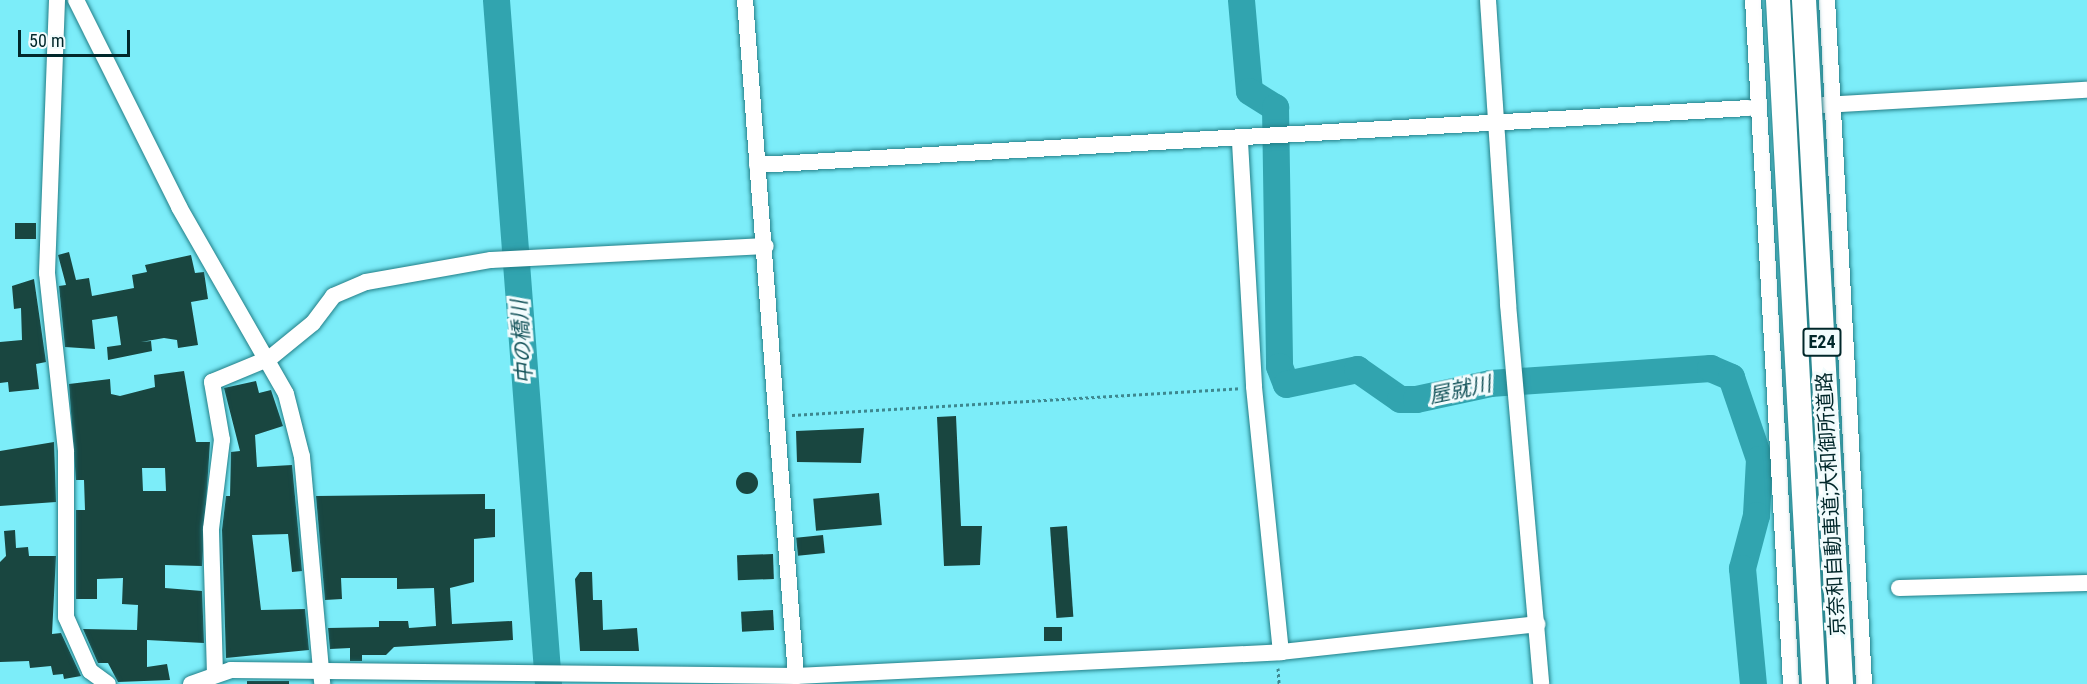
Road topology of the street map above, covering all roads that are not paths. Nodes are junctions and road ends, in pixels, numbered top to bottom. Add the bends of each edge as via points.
1 (57, 0) edge
2 (76, 0) edge
3 (745, 0) edge
4 (1488, 0) edge
5 (1753, 0) edge
6 (1778, 0) edge
7 (1804, 0) edge
8 (1827, 0) edge
9 (2087, 90) edge
10 (1832, 104) junction
11 (1754, 108) junction
12 (1499, 126) junction
13 (1240, 142) junction
14 (757, 165) junction
15 (766, 246) junction
16 (270, 358) junction
17 (2087, 583) edge
18 (1899, 588) dead end
19 (1537, 624) junction
20 (1281, 652) junction
21 (215, 675) junction
22 (796, 676) junction
23 (569, 678) edge
24 (322, 679) edge
25 (108, 684) edge
26 (190, 684) edge
27 (1541, 684) edge
28 (1791, 684) edge
29 (1814, 684) edge
30 (1841, 684) edge
31 (1864, 684) edge

1 - 25 street via 47,273 66,452 66,617 86,664
2 - 16 street via 179,207
3 - 14 street
4 - 12 street
5 - 11 street
6 - 29 highway, 京奈和自動車道;大和御所道路 / E24, bridge
7 - 30 highway, 京奈和自動車道;大和御所道路 / E24, bridge
8 - 10 street
9 - 10 street
10 - 11 street
10 - 31 street
11 - 12 street
11 - 28 street
12 - 13 street via 1263,136
12 - 19 street
13 - 14 street
13 - 20 street via 1254,387
14 - 15 street
15 - 16 street via 491,260 366,282 333,296 313,323
15 - 22 street
16 - 21 street via 212,382 222,440 211,529
16 - 24 street via 286,394 302,457
17 - 18 street
19 - 20 street
19 - 27 street
20 - 22 street
21 - 24 street via 237,670
21 - 26 street
22 - 23 street
23 - 24 street via 523,671

